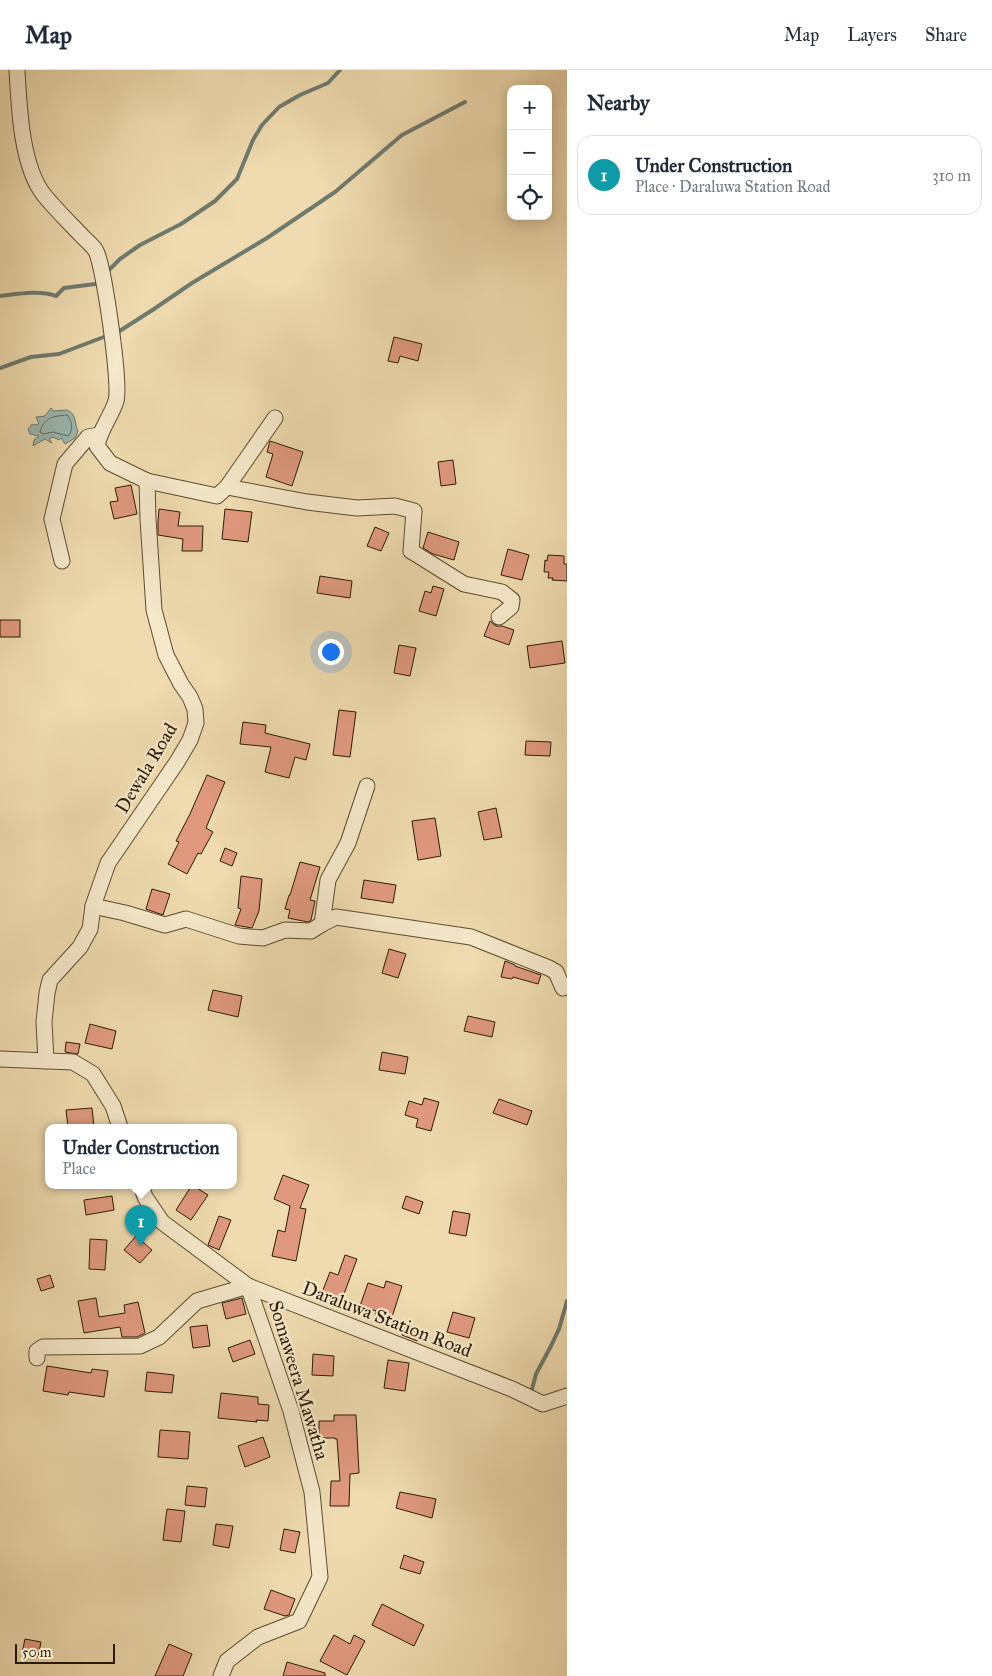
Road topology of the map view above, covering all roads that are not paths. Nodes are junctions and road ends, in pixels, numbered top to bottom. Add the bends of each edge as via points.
1 (17, 70) edge
2 (275, 418) dead end
3 (99, 434) junction
4 (147, 480) junction
5 (227, 486) junction
6 (62, 561) dead end
7 (499, 617) dead end
8 (366, 786) dead end
9 (93, 906) junction
10 (322, 924) junction
11 (563, 988) dead end
12 (0, 1058) edge
13 (46, 1061) junction
14 (119, 1124) edge
15 (142, 1189) edge
16 (248, 1286) junction
17 (37, 1358) dead end
18 (567, 1396) edge
19 (221, 1676) edge

1 - 3 street via 19,112 34,180 96,250 104,278 117,379 116,400
2 - 5 street
3 - 4 street via 97,446 110,463
3 - 6 street via 88,436 65,464 52,519
4 - 5 street via 217,496
4 - 9 street, Dewala Road via 154,610 169,662 190,697 196,723 177,762 108,863
5 - 7 street via 307,502 357,508 395,506 414,511 410,551 464,584 502,592 512,600 511,607
8 - 10 street via 348,843 328,880
9 - 10 street via 164,925 186,919 239,936 263,938 285,930 311,931
9 - 13 street, Dewala Road via 90,929 80,947 50,980 44,1022
10 - 11 street via 336,917 471,938 549,968 556,972
12 - 13 street
13 - 14 street via 73,1062 93,1074 113,1106
15 - 16 street, Daraluwa Station Road via 162,1222
16 - 17 street, Somaweera Mawatha via 197,1302 159,1337 140,1346 42,1347 37,1350
16 - 18 street, Daraluwa Station Road via 543,1404
16 - 19 street, Somaweera Mawatha via 291,1411 312,1492 320,1578 299,1621 258,1637 227,1661

